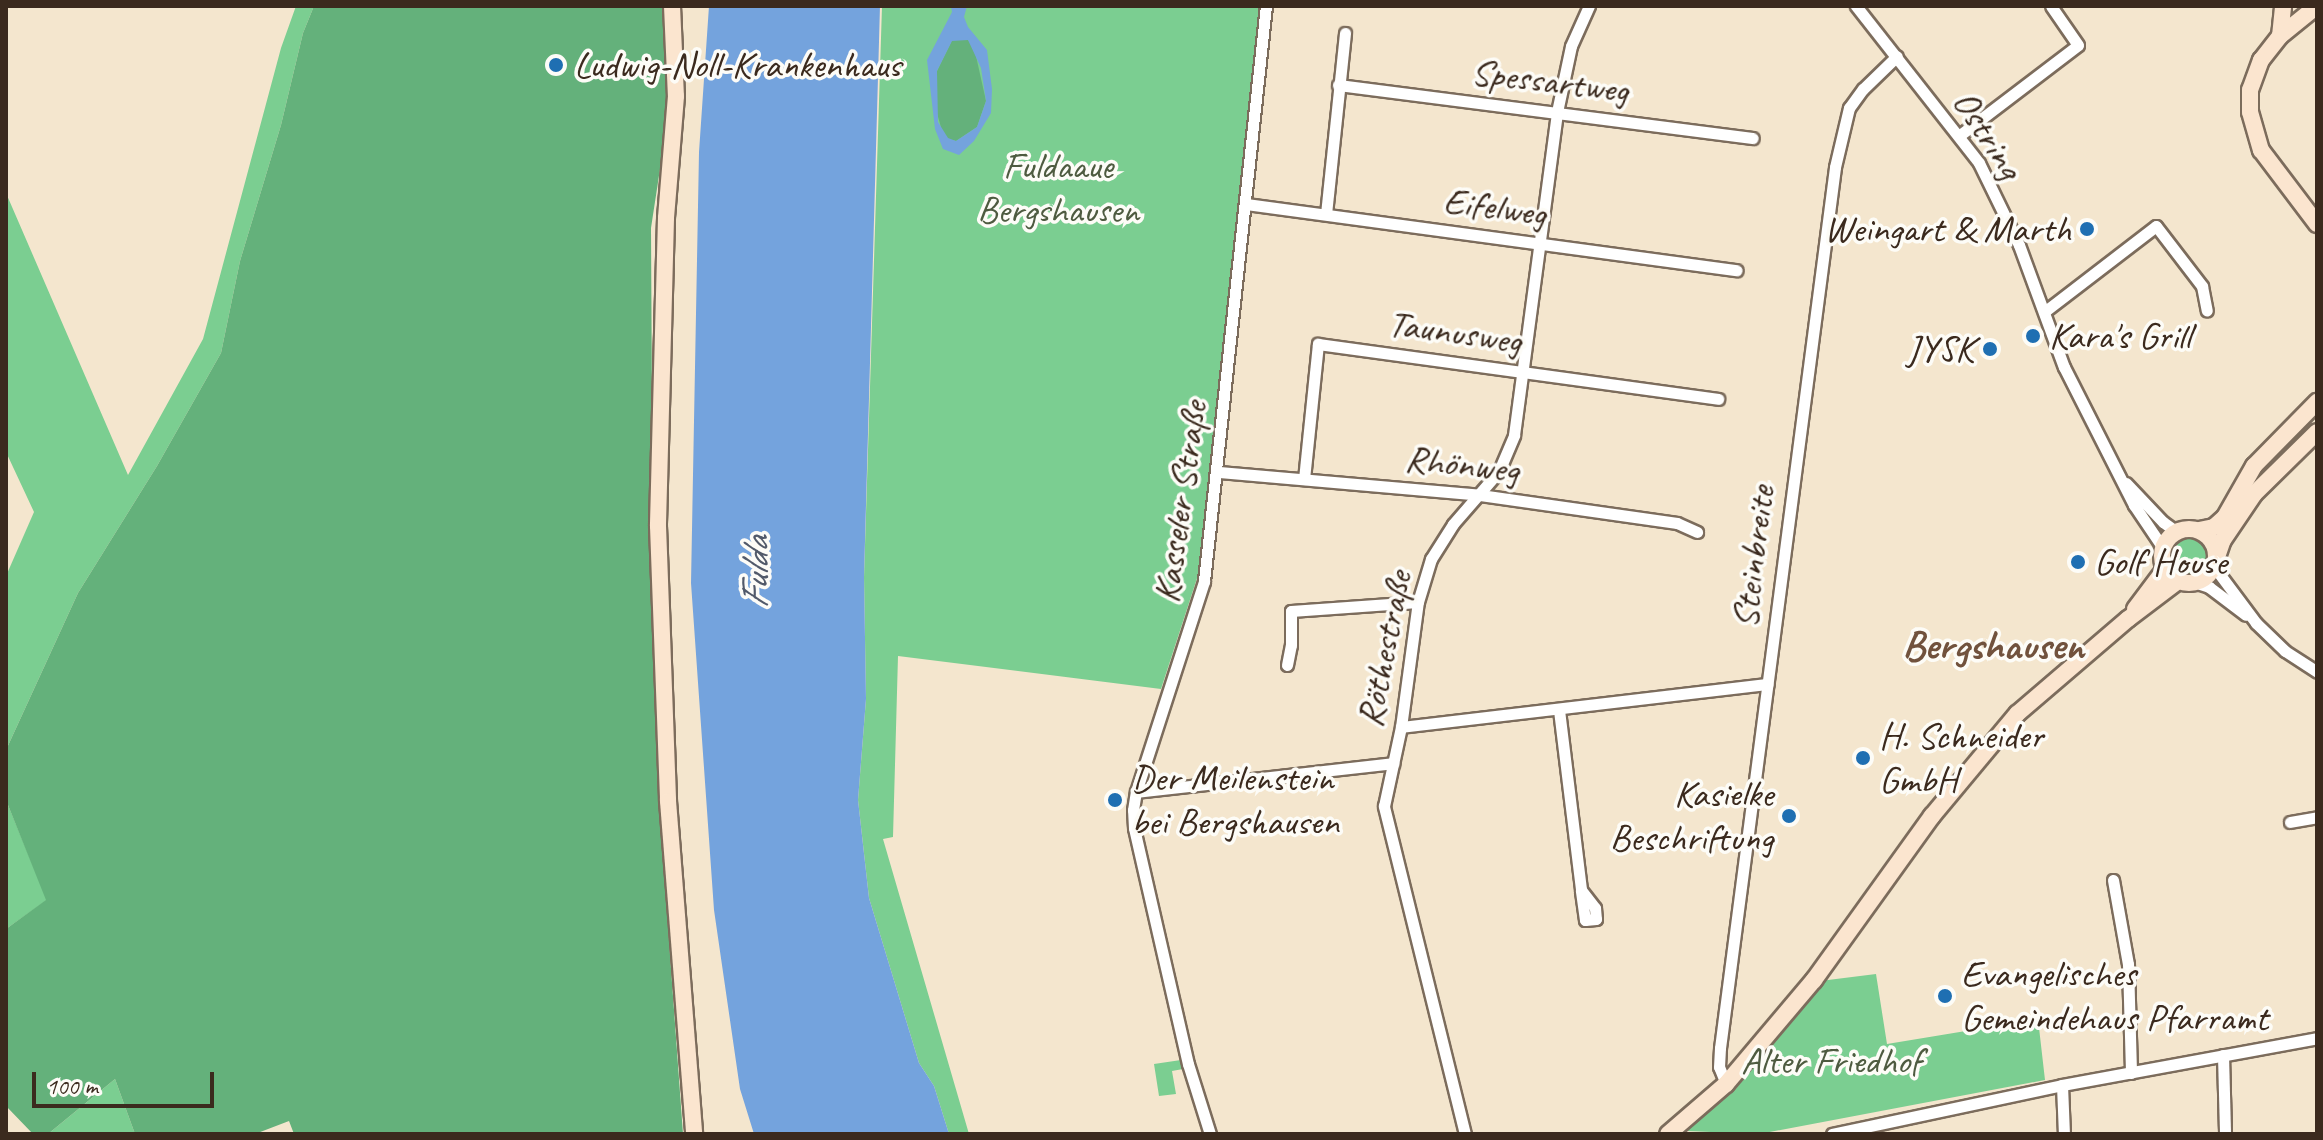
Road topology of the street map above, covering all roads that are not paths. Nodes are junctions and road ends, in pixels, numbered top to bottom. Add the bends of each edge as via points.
1 (672, 6) edge
2 (1266, 6) edge
3 (1589, 6) edge
4 (1856, 6) edge
5 (2051, 6) edge
6 (2283, 6) edge
7 (2317, 6) edge
8 (1345, 33) dead end
9 (2280, 36) junction
10 (1897, 56) junction
11 (1338, 85) junction
12 (1557, 112) junction
13 (1960, 135) junction
14 (1753, 138) dead end
15 (1246, 204) junction
16 (1326, 214) junction
17 (2317, 224) edge
18 (1539, 243) junction
19 (1737, 270) dead end
20 (2207, 311) dead end
21 (2044, 312) junction
22 (1521, 370) junction
23 (1718, 399) dead end
24 (2317, 402) edge
25 (2317, 432) edge
26 (1219, 472) junction
27 (1304, 479) junction
28 (2126, 483) junction
29 (1480, 495) junction
30 (2199, 530) junction
31 (1697, 532) dead end
32 (2177, 532) junction
33 (2163, 548) junction
34 (2216, 562) junction
35 (2165, 569) junction
36 (2178, 581) junction
37 (2197, 583) junction
38 (1418, 602) junction
39 (2128, 619) junction
40 (2256, 623) junction
41 (1287, 665) dead end
42 (2317, 672) edge
43 (1767, 684) junction
44 (1559, 710) junction
45 (1401, 727) junction
46 (1393, 763) junction
47 (1136, 792) junction
48 (2317, 817) edge
49 (2290, 822) dead end
50 (2113, 880) dead end
51 (1581, 890) dead end
52 (2317, 1038) edge
53 (2223, 1055) junction
54 (2131, 1073) junction
55 (1726, 1084) junction
56 (2062, 1085) junction
57 (1906, 1128) edge
58 (694, 1134) edge
59 (1210, 1134) edge
60 (1465, 1134) edge
61 (1670, 1134) edge
62 (1832, 1134) edge
63 (2064, 1134) edge
64 (2225, 1134) edge

1 - 58 street via 676,96 666,218 658,526 668,801
2 - 15 street, Kasseler Straße
3 - 12 street, Röthestraße via 1571,46
4 - 10 street, Ostring
5 - 13 street via 2078,45
6 - 9 street
7 - 9 street
8 - 11 street
9 - 17 street via 2261,60 2250,112 2261,150
10 - 13 street, Ostring
10 - 43 street, Steinbreite via 1856,98 1841,134
11 - 12 street, Spessartweg
11 - 16 street
12 - 14 street, Spessartweg
12 - 18 street, Röthestraße
13 - 21 street, Ostring via 2019,245
15 - 16 street, Eifelweg
15 - 26 street, Kasseler Straße
16 - 18 street, Eifelweg
18 - 19 street, Eifelweg
18 - 22 street, Röthestraße
20 - 21 street via 2202,286 2156,226
21 - 28 street, Ostring via 2064,367
22 - 23 street, Taunusweg
22 - 27 street, Taunusweg via 1318,344
22 - 29 street, Röthestraße via 1514,435 1499,471
24 - 30 street via 2254,466 2225,517 2214,527
25 - 34 street via 2254,494 2223,540
26 - 27 street, Rhönweg
26 - 47 street, Kasseler Straße via 1200,599
27 - 29 street, Rhönweg
28 - 32 street, Ostring
28 - 33 street, Ostring
29 - 31 street, Rhönweg via 1677,523
29 - 38 street, Röthestraße via 1431,559
30 - 32 street
30 - 34 street via 2212,541
32 - 33 street
33 - 35 street
34 - 37 street
34 - 40 street
35 - 36 street
35 - 39 street
36 - 37 street
36 - 39 street
37 - 40 street
38 - 41 street via 1291,611
38 - 45 street, Röthestraße
39 - 55 street via 2017,714 1932,816 1828,962
40 - 42 street
43 - 44 street
43 - 55 street, Steinbreite via 1720,1048 1719,1067
44 - 45 street
44 - 51 street
45 - 46 street, Röthestraße
46 - 47 street
46 - 60 street, Röthestraße via 1384,806
47 - 59 street, Kasseler Straße via 1134,828 1188,1064
48 - 49 street
50 - 54 street via 2128,964
52 - 53 street
53 - 54 street
53 - 64 street
54 - 56 street
55 - 61 street
56 - 57 street
56 - 63 street
57 - 62 street

